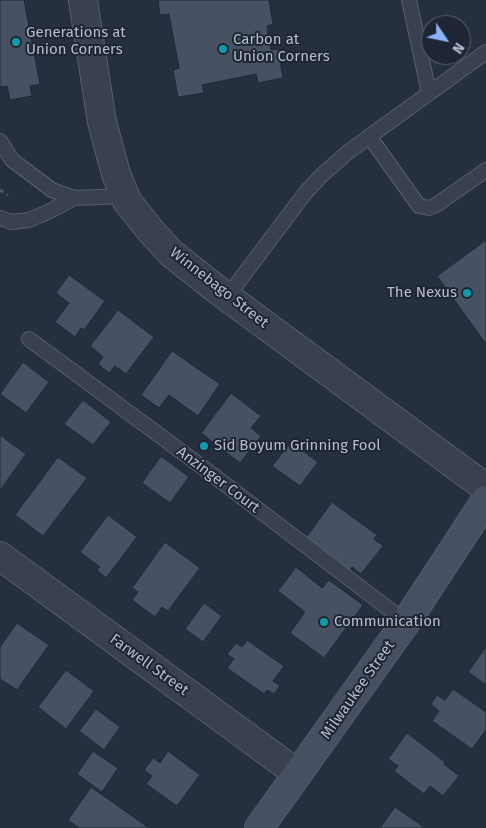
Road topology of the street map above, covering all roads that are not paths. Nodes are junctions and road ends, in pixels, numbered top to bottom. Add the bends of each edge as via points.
1 (83, 0) edge
2 (409, 0) edge
3 (486, 52) edge
4 (429, 93) junction
5 (369, 136) junction
6 (0, 141) edge
7 (486, 170) edge
8 (125, 196) junction
9 (74, 198) junction
10 (0, 218) edge
11 (227, 297) junction
12 (29, 339) dead end
13 (486, 488) edge
14 (486, 500) edge
15 (0, 556) edge
16 (406, 622) junction
17 (298, 774) junction
18 (259, 828) edge

1 - 8 street, Winnebago Street via 102,122
2 - 4 lane
3 - 4 lane
4 - 5 lane
5 - 7 lane via 419,206 429,208 436,205
5 - 11 lane via 306,192
6 - 9 lane via 12,160 32,176 52,190
8 - 9 lane
8 - 11 street, Winnebago Street via 171,253
9 - 10 lane via 29,220 12,222
11 - 13 street, Winnebago Street
12 - 16 lane, Anzinger Court
14 - 16 street, Milwaukee Street
15 - 17 street, Farwell Street
16 - 17 street, Milwaukee Street
17 - 18 street, Milwaukee Street

